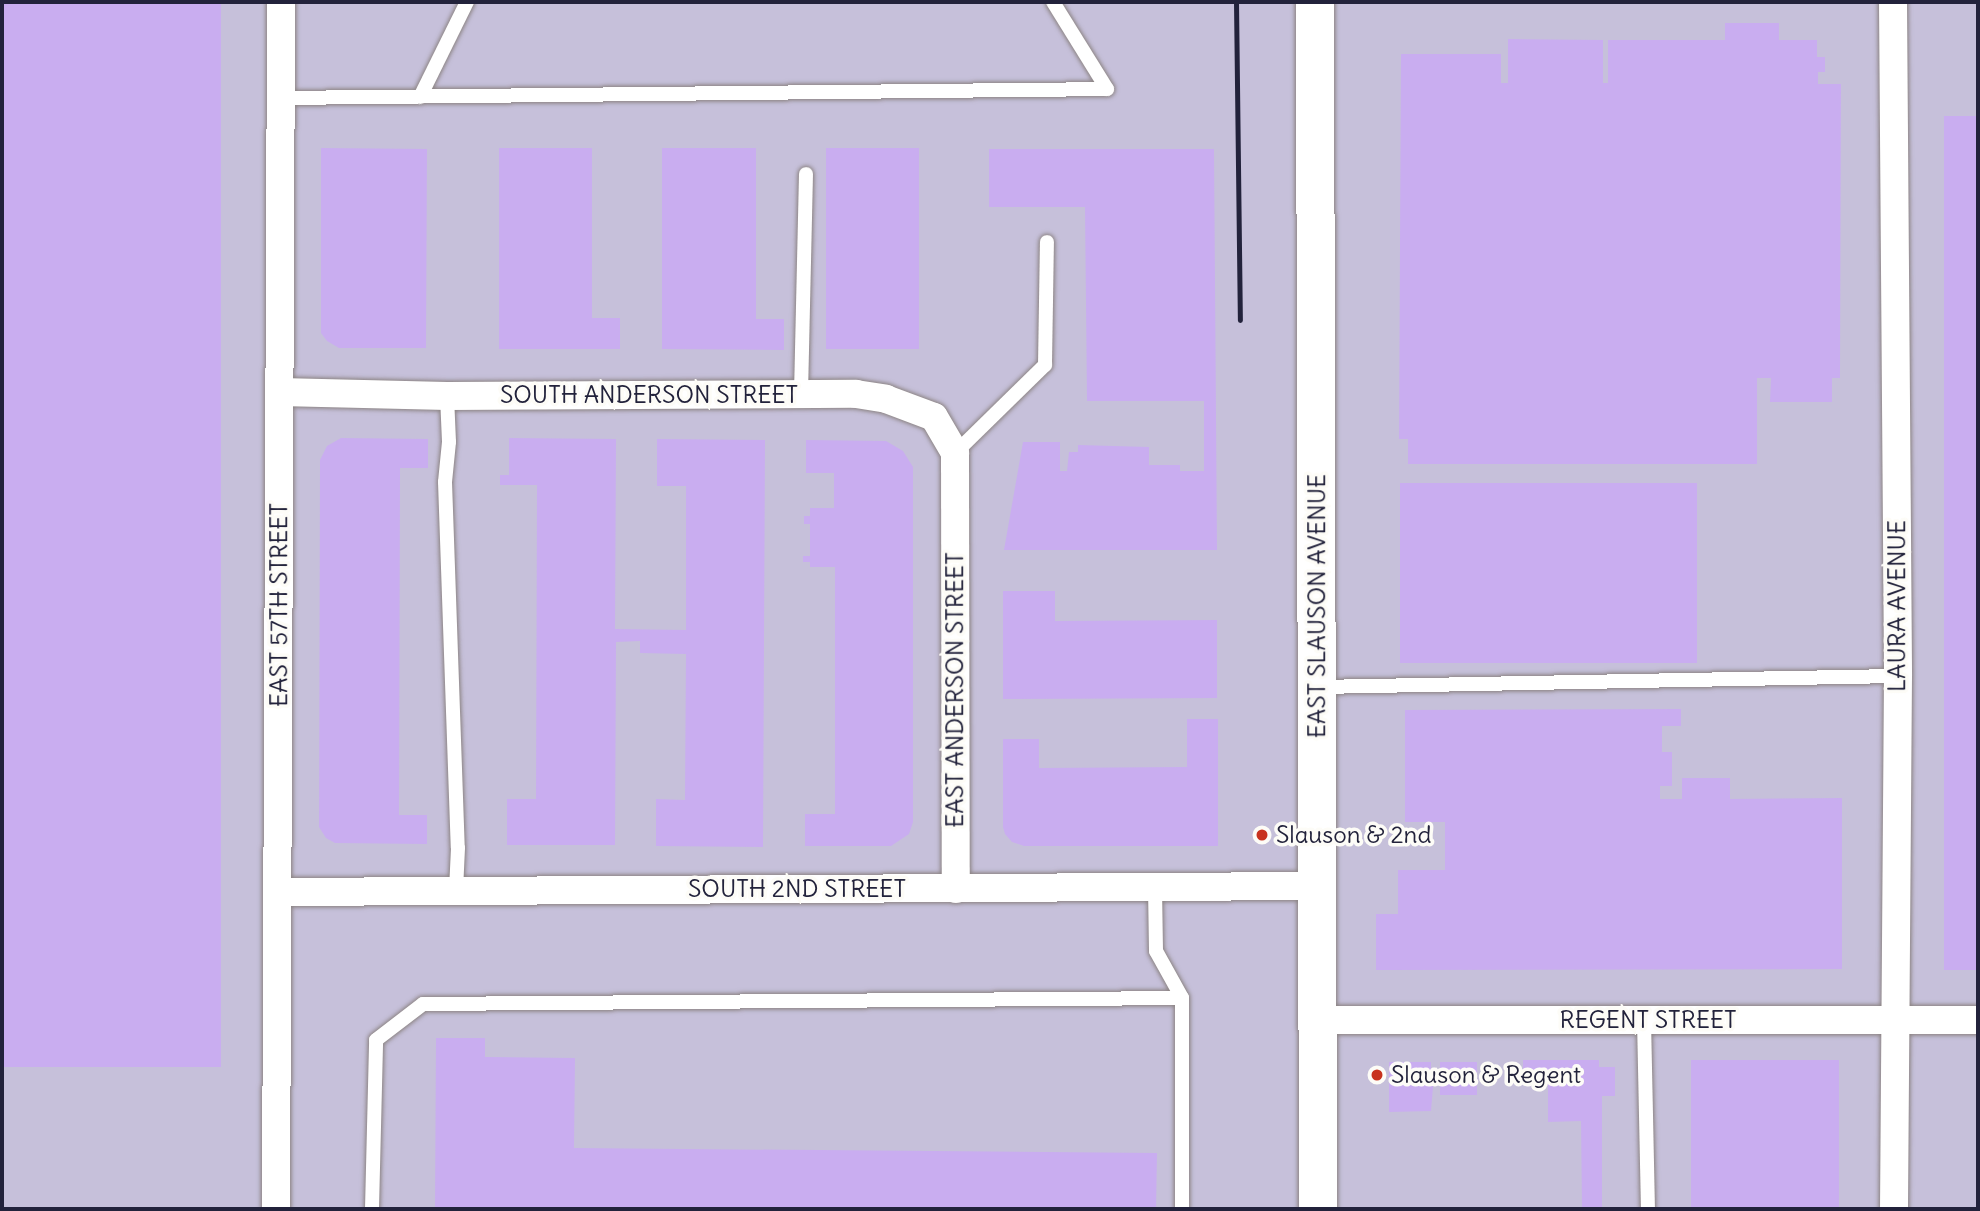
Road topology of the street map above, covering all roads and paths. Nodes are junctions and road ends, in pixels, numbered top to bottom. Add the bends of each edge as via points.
1 (281, 2) edge
2 (467, 2) edge
3 (1053, 2) edge
4 (1315, 2) edge
5 (1893, 2) edge
6 (420, 97) junction
7 (281, 98) junction
8 (806, 174) dead end
9 (1046, 242) dead end
10 (280, 392) junction
11 (801, 394) junction
12 (447, 396) junction
13 (955, 453) junction
14 (1898, 677) junction
15 (1317, 687) junction
16 (1317, 886) junction
17 (1155, 887) junction
18 (956, 888) junction
19 (456, 890) junction
20 (278, 892) junction
21 (1182, 998) junction
22 (1317, 1020) junction
23 (1644, 1020) junction
24 (1895, 1020) junction
25 (1978, 1020) edge
26 (276, 1209) edge
27 (372, 1209) edge
28 (1182, 1209) edge
29 (1318, 1209) edge
30 (1648, 1209) edge
31 (1895, 1209) edge

1 - 7 street, EAST 57TH STREET
2 - 6 lane
3 - 6 lane via 1107,89
4 - 15 main road, EAST SLAUSON AVENUE
5 - 14 street, LAURA AVENUE
6 - 7 lane
7 - 10 street, EAST 57TH STREET
8 - 11 lane
9 - 13 lane via 1045,365
10 - 12 street, SOUTH ANDERSON STREET
10 - 20 street, EAST 57TH STREET
11 - 12 street, SOUTH ANDERSON STREET
11 - 13 street, SOUTH ANDERSON STREET via 856,394 914,408 934,417
12 - 19 lane via 445,482 458,834
13 - 18 street, EAST ANDERSON STREET
14 - 15 lane
14 - 24 street, LAURA AVENUE
15 - 16 main road, EAST SLAUSON AVENUE
16 - 17 street, SOUTH 2ND STREET
16 - 22 main road, EAST SLAUSON AVENUE
17 - 18 street, SOUTH 2ND STREET
17 - 21 lane via 1156,951
18 - 19 street, SOUTH 2ND STREET
19 - 20 street, SOUTH 2ND STREET
20 - 26 street, EAST 57TH STREET
21 - 27 lane via 423,1004 376,1040
21 - 28 lane
22 - 23 street, REGENT STREET
22 - 29 main road, EAST SLAUSON AVENUE
23 - 24 street, REGENT STREET
23 - 30 lane
24 - 25 street, REGENT STREET
24 - 31 street, LAURA AVENUE

